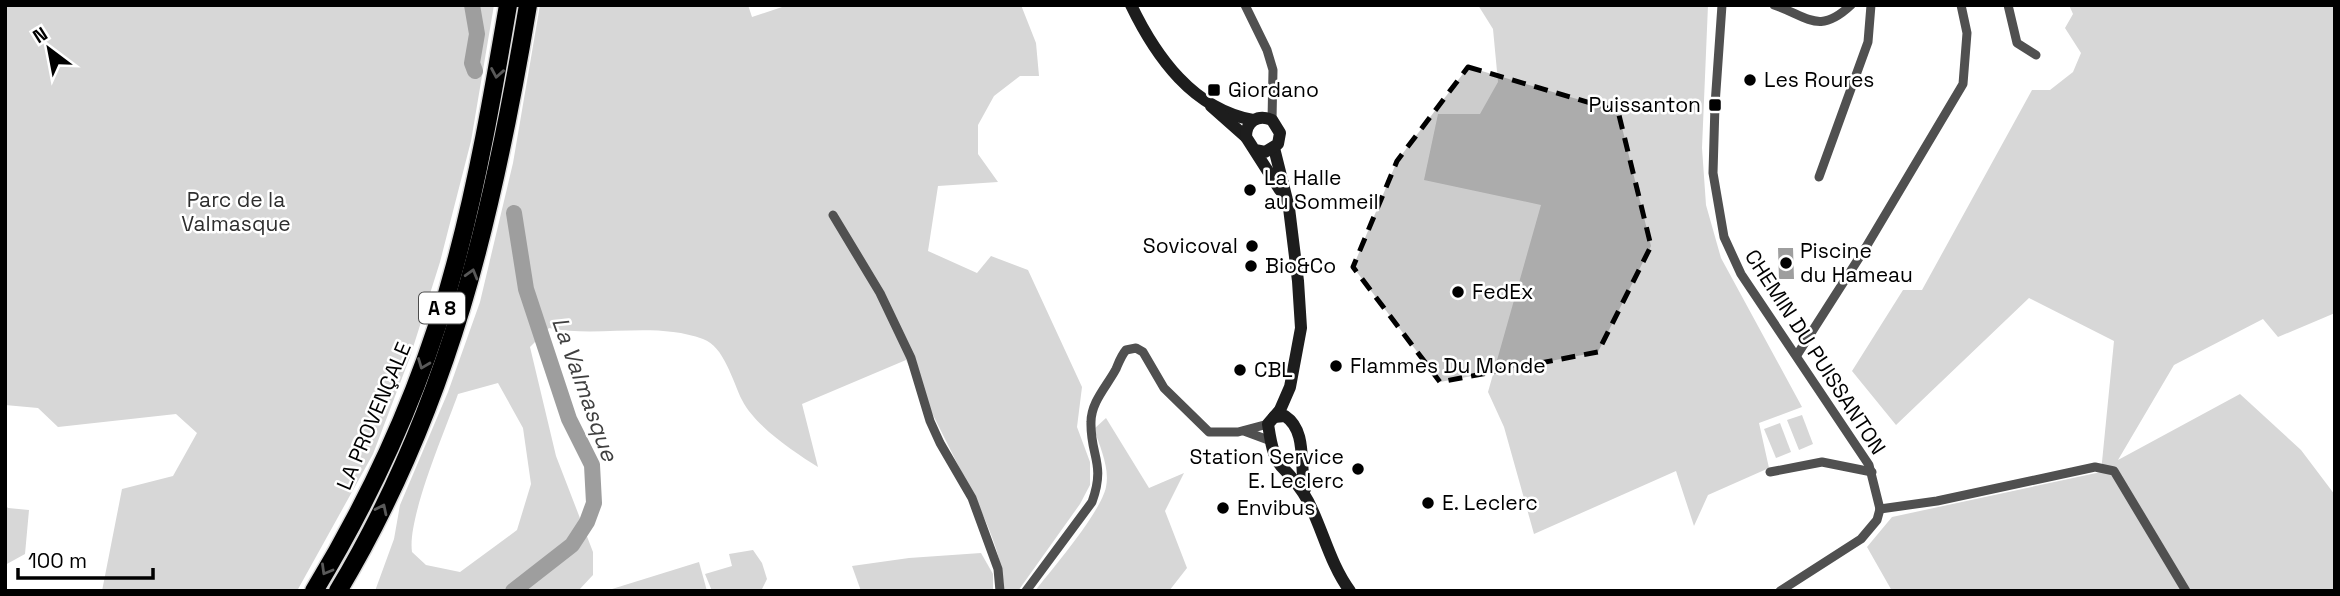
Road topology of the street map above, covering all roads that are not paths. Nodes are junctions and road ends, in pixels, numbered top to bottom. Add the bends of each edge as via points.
1 (508, 5) edge
2 (528, 5) edge
3 (1131, 5) edge
4 (1245, 5) edge
5 (1722, 5) edge
6 (1774, 5) edge
7 (1851, 5) edge
8 (1871, 5) edge
9 (1961, 5) edge
10 (2008, 5) edge
11 (1794, 8) edge
12 (2036, 55) dead end
13 (1209, 103) junction
14 (1263, 119) junction
15 (1245, 137) junction
16 (1274, 148) junction
17 (1255, 150) junction
18 (1819, 177) dead end
19 (1289, 208) junction
20 (833, 215) dead end
21 (1797, 355) junction
22 (1290, 387) junction
23 (1271, 420) junction
24 (1293, 422) junction
25 (1242, 430) junction
26 (1271, 440) junction
27 (1301, 460) junction
28 (1285, 468) junction
29 (1770, 472) dead end
30 (1872, 472) junction
31 (1308, 501) junction
32 (1880, 509) junction
33 (314, 591) edge
34 (338, 591) edge
35 (1000, 591) edge
36 (1026, 591) edge
37 (1350, 591) edge
38 (1780, 591) edge
39 (2186, 591) edge

1 -> 33 highway, LA PROVENÇALE / A 8 via 470,205 440,314 379,470
34 -> 2 highway, LA PROVENÇALE / A 8 via 404,463 461,315 493,191
3 - 13 main road via 1171,72
4 - 14 street via 1274,76
5 - 21 street, CHEMIN DU PUISSANTON via 1713,150 1720,219 1732,258
6 - 11 street
7 - 11 street via 1828,22 1814,22
8 - 18 street via 1868,42
9 - 21 street via 1967,33 1963,84
10 - 12 street via 2017,43
13 - 14 main road via 1239,117
13 - 15 main road
14 - 15 main road via 1247,127
14 - 16 main road via 1280,133
15 - 17 main road
16 - 17 main road
16 - 19 main road
17 - 19 main road
19 - 22 main road via 1301,312
20 - 35 street via 880,293 911,358 930,421 972,498 998,569
21 - 30 street, CHEMIN DU PUISSANTON
22 - 23 main road
22 - 24 main road
23 - 24 main road via 1285,416
23 - 25 street
23 - 26 main road
24 - 27 main road
25 - 26 street
25 - 36 street via 1209,432 1164,388 1143,352 1126,350 1098,396 1090,419 1099,463 1091,502
26 - 28 main road
27 - 28 main road via 1294,468
27 - 31 main road
28 - 31 main road
29 - 30 street via 1822,462
30 - 32 street, CHEMIN DU PUISSANTON
31 - 37 main road
32 - 38 street via 1861,539
32 - 39 street via 2095,467 2114,471

